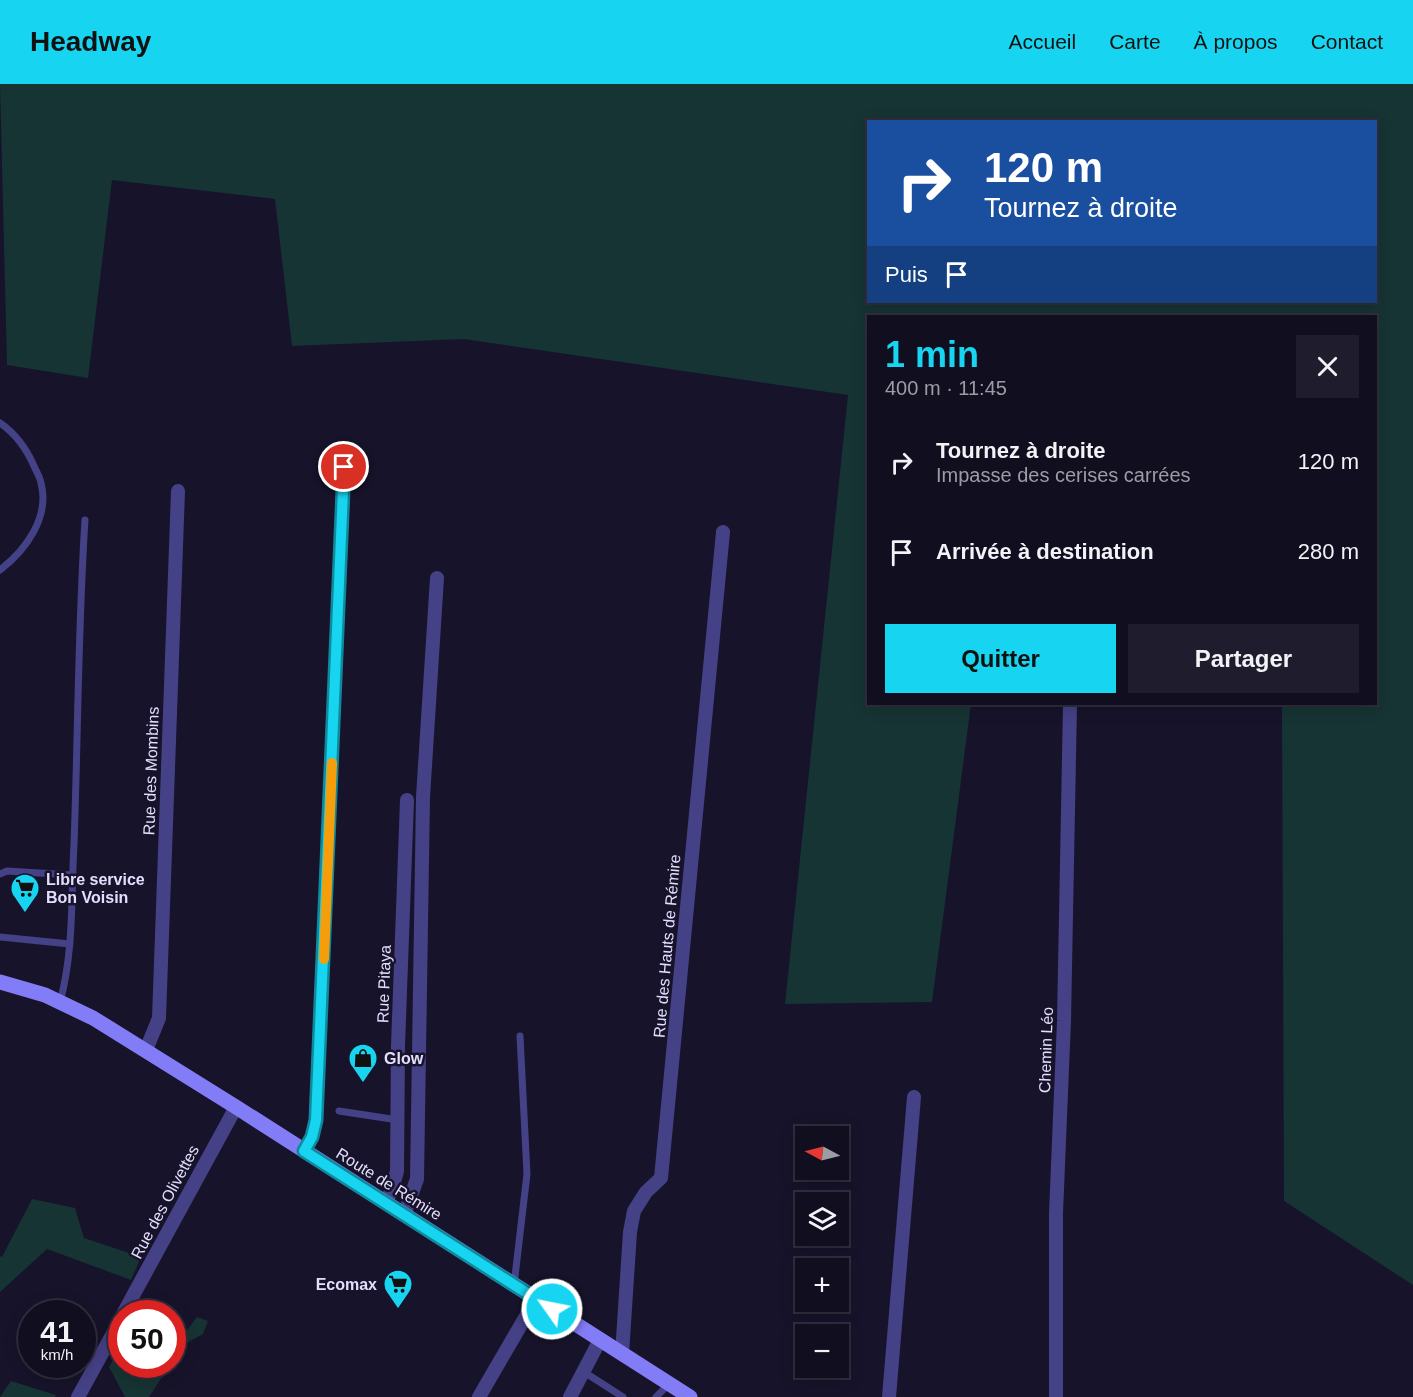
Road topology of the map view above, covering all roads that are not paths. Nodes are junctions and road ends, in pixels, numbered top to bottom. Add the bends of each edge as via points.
1 (0, 423) edge
2 (344, 467) dead end
3 (178, 491) dead end
4 (85, 520) dead end
5 (723, 532) dead end
6 (0, 570) edge
7 (437, 578) dead end
8 (1070, 705) edge
9 (408, 800) dead end
10 (0, 874) edge
11 (72, 875) junction
12 (0, 937) edge
13 (70, 944) junction
14 (1, 983) edge
15 (60, 1002) junction
16 (520, 1036) dead end
17 (146, 1050) junction
18 (914, 1097) dead end
19 (236, 1107) junction
20 (339, 1111) dead end
21 (398, 1120) junction
22 (304, 1151) junction
23 (385, 1203) junction
24 (404, 1215) junction
25 (514, 1285) junction
26 (536, 1299) junction
27 (131, 1300) edge
28 (600, 1340) junction
29 (108, 1342) edge
30 (622, 1354) junction
31 (584, 1372) junction
32 (669, 1384) junction
33 (78, 1397) edge
34 (479, 1397) edge
35 (570, 1397) edge
36 (623, 1397) edge
37 (656, 1397) edge
38 (690, 1397) edge
39 (888, 1397) edge
40 (1056, 1397) edge

1 - 6 lane via 26,449 42,484 42,509 30,539 16,558
2 - 22 lane via 316,1120
3 - 17 street, Rue des Mombins via 159,1018
4 - 11 lane
5 - 30 street, Rue des Hauts de Rémire via 661,1178 634,1211
7 - 24 street via 423,797 417,1179
8 - 40 street, Chemin Léo via 1056,1213
9 - 21 street, Rue Pitaya
10 - 11 lane via 7,871
11 - 13 lane
12 - 13 lane
13 - 15 lane via 68,974
14 - 15 main road, Route de Rémire
15 - 17 main road, Route de Rémire
16 - 25 lane via 527,1174
17 - 19 main road, Route de Rémire
18 - 39 street
19 - 22 main road, Route de Rémire
19 - 27 street, Rue des Olivettes
20 - 21 lane
21 - 23 street, Rue Pitaya via 397,1171
22 - 23 main road, Route de Rémire
23 - 24 main road, Route de Rémire
24 - 25 main road, Route de Rémire
25 - 26 main road, Route de Rémire
26 - 28 main road, Route de Rémire
26 - 34 street
28 - 30 main road, Route de Rémire
28 - 31 street
29 - 33 street, Rue des Olivettes
30 - 32 main road, Route de Rémire
31 - 35 street
31 - 36 lane
32 - 37 lane
32 - 38 main road, Route de Rémire

